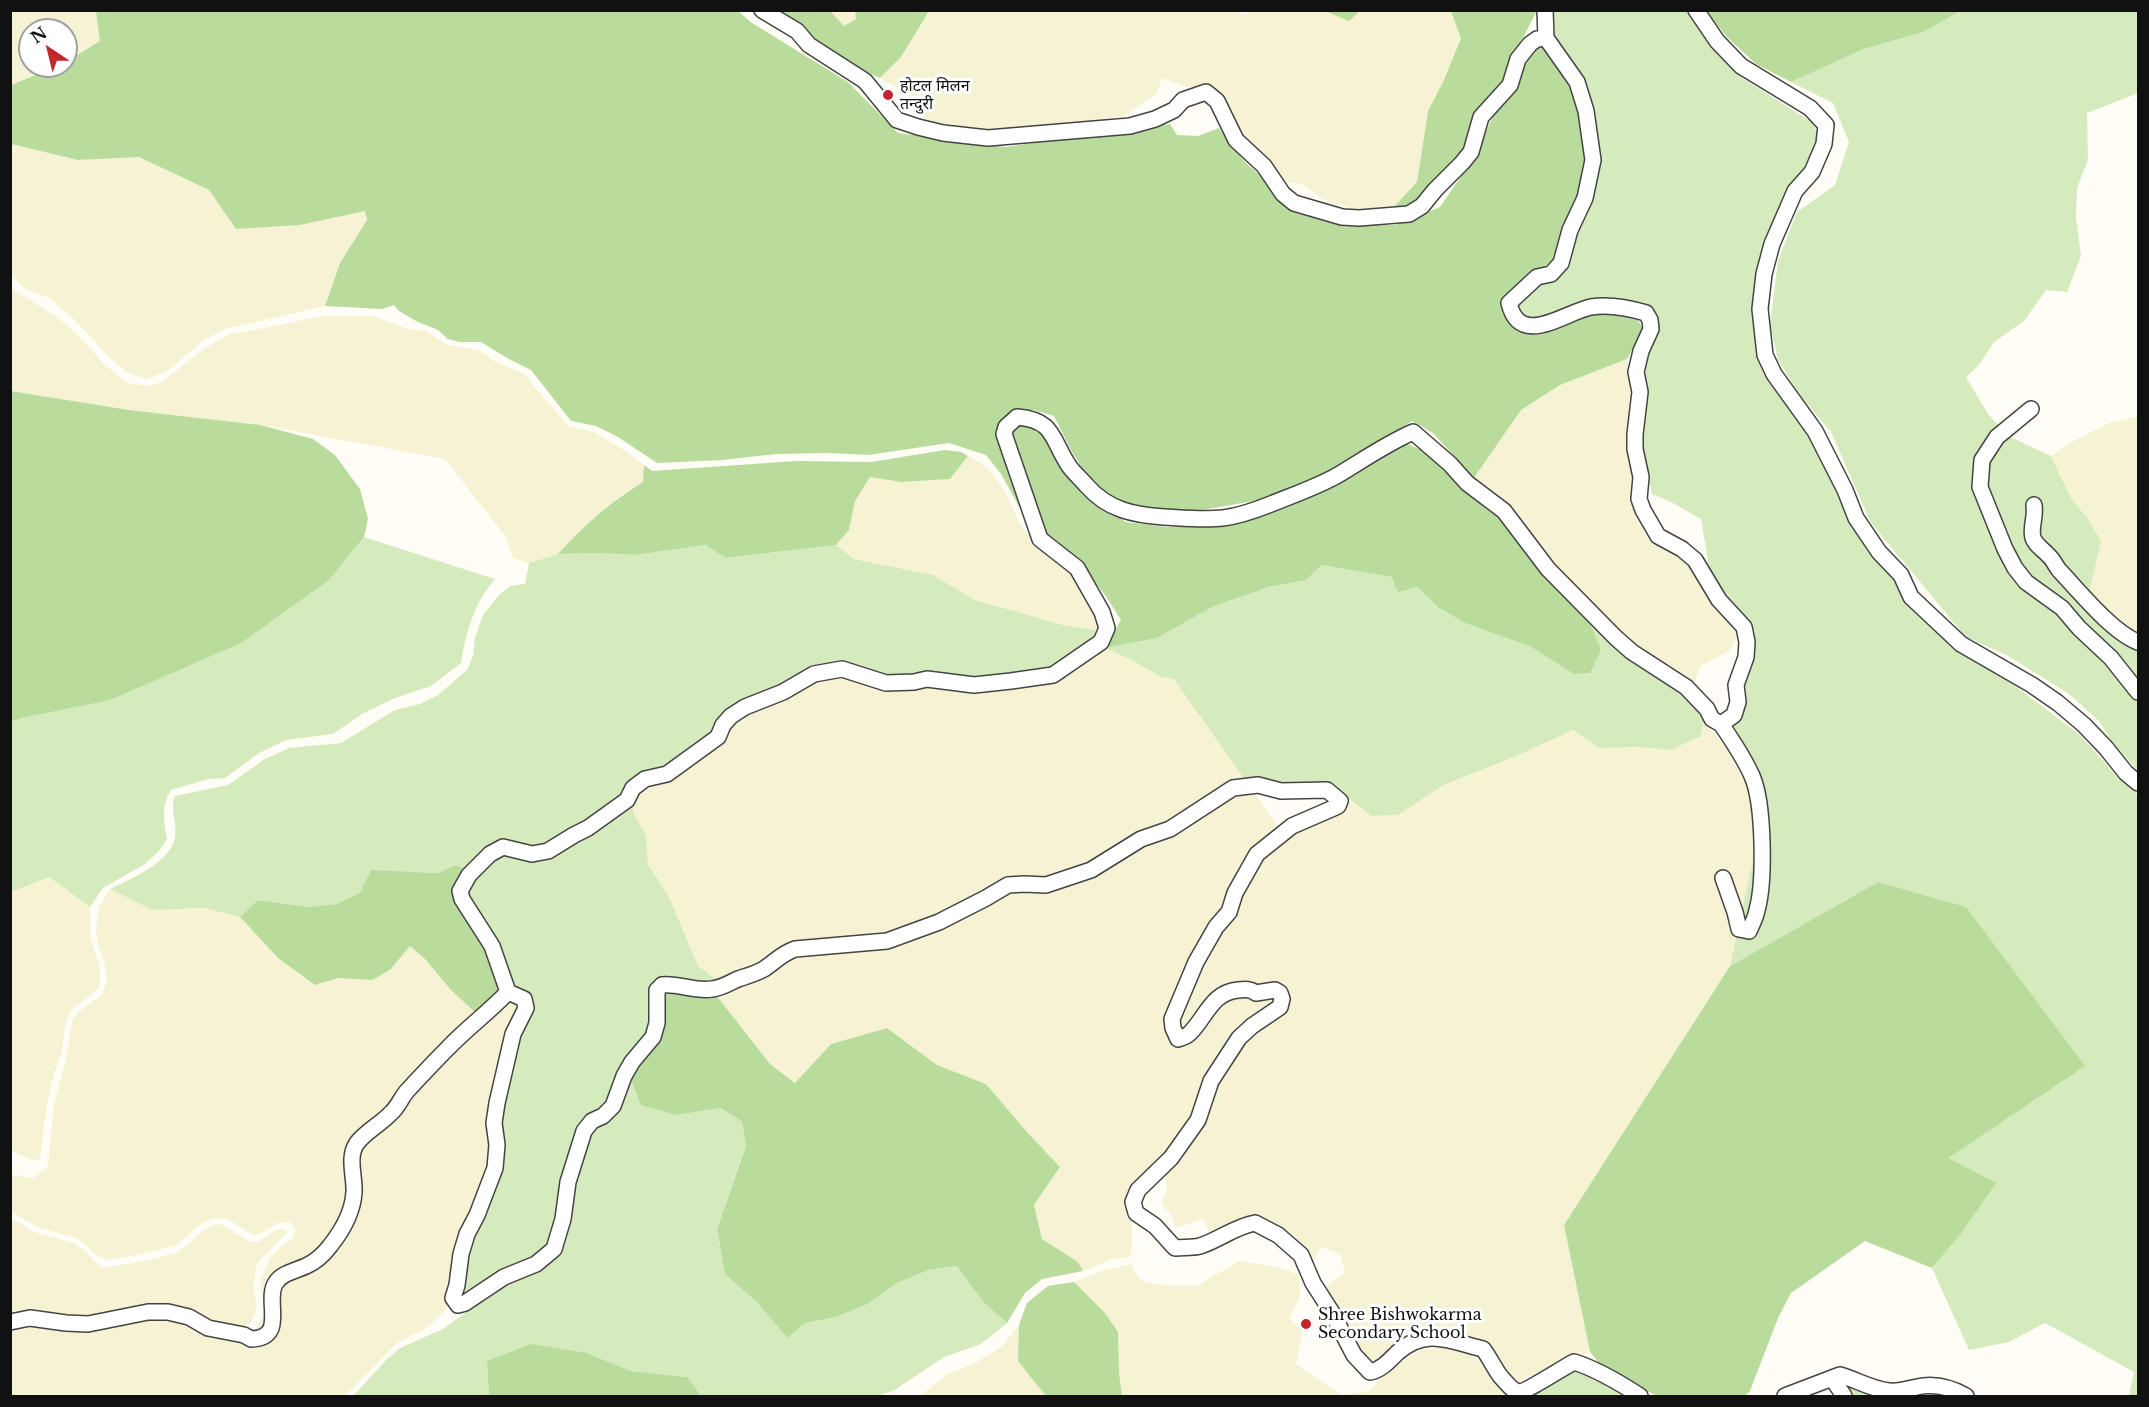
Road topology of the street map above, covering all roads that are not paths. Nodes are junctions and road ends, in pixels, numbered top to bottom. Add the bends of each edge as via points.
1 (762, 10) edge
2 (1545, 10) edge
3 (1696, 10) edge
4 (1546, 38) junction
5 (2031, 409) dead end
6 (2034, 506) dead end
7 (2139, 642) edge
8 (2139, 692) edge
9 (1721, 724) junction
10 (2139, 783) edge
11 (1723, 878) dead end
12 (508, 992) junction
13 (10, 1322) edge
14 (1832, 1378) junction
15 (1640, 1396) edge
16 (1785, 1396) edge
17 (1844, 1396) edge
18 (1966, 1396) edge

1 - 4 street via 865,81 897,120 943,133 988,138 1130,126 1155,119 1174,110 1183,100 1206,92 1217,101 1236,140 1264,166 1283,194 1294,203 1359,218 1409,214 1422,207 1471,152 1480,117 1510,85 1518,58 1530,44
2 - 4 street
3 - 10 street via 1717,41 1741,66 1810,108 1826,124 1824,144 1812,172 1795,191 1772,244 1760,309 1765,355 1815,431 1856,518 1879,552 1901,575 1911,597 1961,644 2058,703
4 - 9 street via 1577,82 1593,160 1585,198 1561,263 1551,274 1537,277 1527,285 1509,303 1510,309 1513,316 1528,325 1539,326 1606,305 1646,313 1650,320 1651,329 1636,372 1640,392 1635,434 1641,477 1639,500 1658,536 1695,560 1719,600 1744,627 1746,657 1736,685 1738,702 1734,715
5 - 8 street via 1997,437 1982,460 1980,487 2020,575 2062,608
6 - 7 street via 2033,537 2039,547 2086,600
9 - 11 street via 1752,776 1762,827 1758,910 1749,931 1738,929
9 - 12 street via 1712,719 1686,687 1616,638 1548,569 1504,511 1413,432 1296,494 1224,518 1198,519 1125,513 1113,507 1070,467 1047,427 1031,418 1017,417 1004,434 1029,512 1040,539 1077,568 1098,604 1107,628 1101,642 1053,675 1011,681 974,685 927,679 886,683 842,669 814,674 731,716 718,737 667,774 645,779 633,788 627,800 548,851 532,854 503,847 490,854 460,891 492,946
12 - 13 street via 446,1050 385,1120 356,1144 352,1156 354,1192 341,1231 318,1259 292,1270 274,1285 273,1320 265,1335 251,1339 225,1333 168,1312 88,1324 30,1318
12 - 15 street via 524,999 526,1008 513,1034 497,1103 495,1168 461,1254 453,1298 458,1305 504,1277 536,1264 554,1249 584,1131 613,1106 632,1062 653,1037 657,990 662,985 696,990 717,988 752,976 795,949 853,946 918,931 1008,885 1046,885 1091,870 1142,839 1170,829 1233,788 1327,790 1340,801 1338,806 1292,826 1257,854 1229,912 1196,962 1172,1019 1178,1039 1190,1035 1213,1001 1230,991 1275,990 1282,999 1280,1007 1239,1038 1211,1081 1198,1120 1171,1158 1138,1190 1133,1202 1137,1213 1175,1248 1197,1247 1255,1223 1278,1235 1301,1255 1354,1355 1370,1372 1377,1371 1416,1341 1437,1336 1483,1349 1516,1391 1533,1387 1574,1362
14 - 16 street
14 - 17 street
14 - 18 street via 1840,1375 1892,1391 1942,1385

